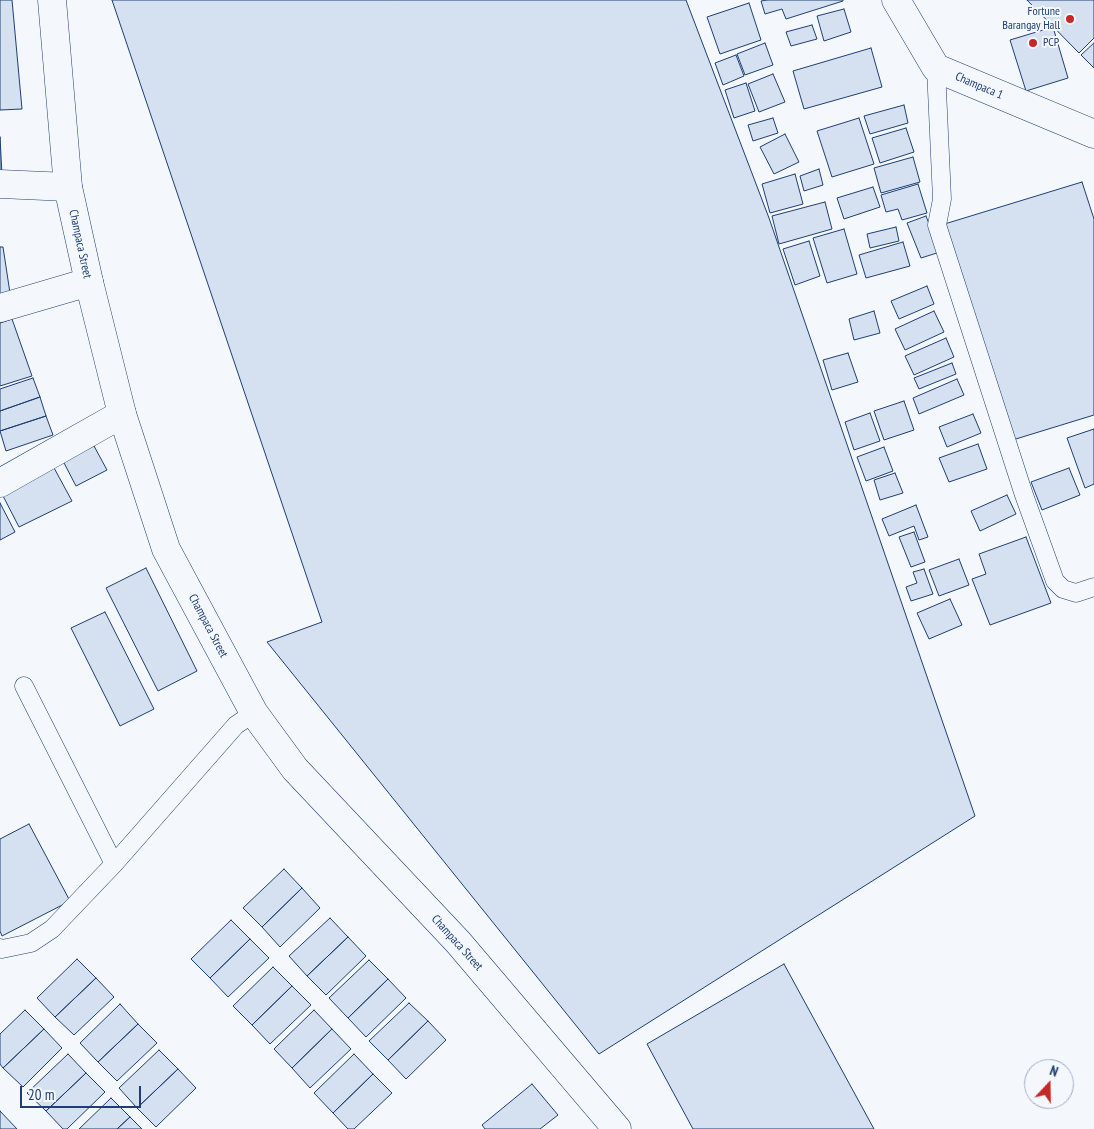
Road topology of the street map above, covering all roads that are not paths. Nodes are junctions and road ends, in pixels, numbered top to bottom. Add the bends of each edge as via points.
1 (52, 0) edge
2 (896, 0) edge
3 (936, 68) junction
4 (1094, 134) edge
5 (0, 184) edge
6 (68, 187) junction
7 (89, 282) junction
8 (0, 308) edge
9 (122, 414) junction
10 (0, 483) edge
11 (1094, 587) edge
12 (24, 686) dead end
13 (254, 713) junction
14 (114, 864) junction
15 (0, 948) edge
16 (617, 1129) edge

1 - 6 street, Champaca Street
2 - 3 street
3 - 4 street, Champaca 1
3 - 11 lane via 942,199 937,225 1024,495 1056,581 1076,593
5 - 6 street
6 - 7 street, Champaca Street
7 - 8 street
7 - 9 street, Champaca Street
9 - 10 street
9 - 13 street, Champaca Street via 166,549
12 - 14 lane
13 - 14 lane via 236,725
13 - 16 street, Champaca Street via 295,768 458,942
14 - 15 lane via 52,929 31,943

